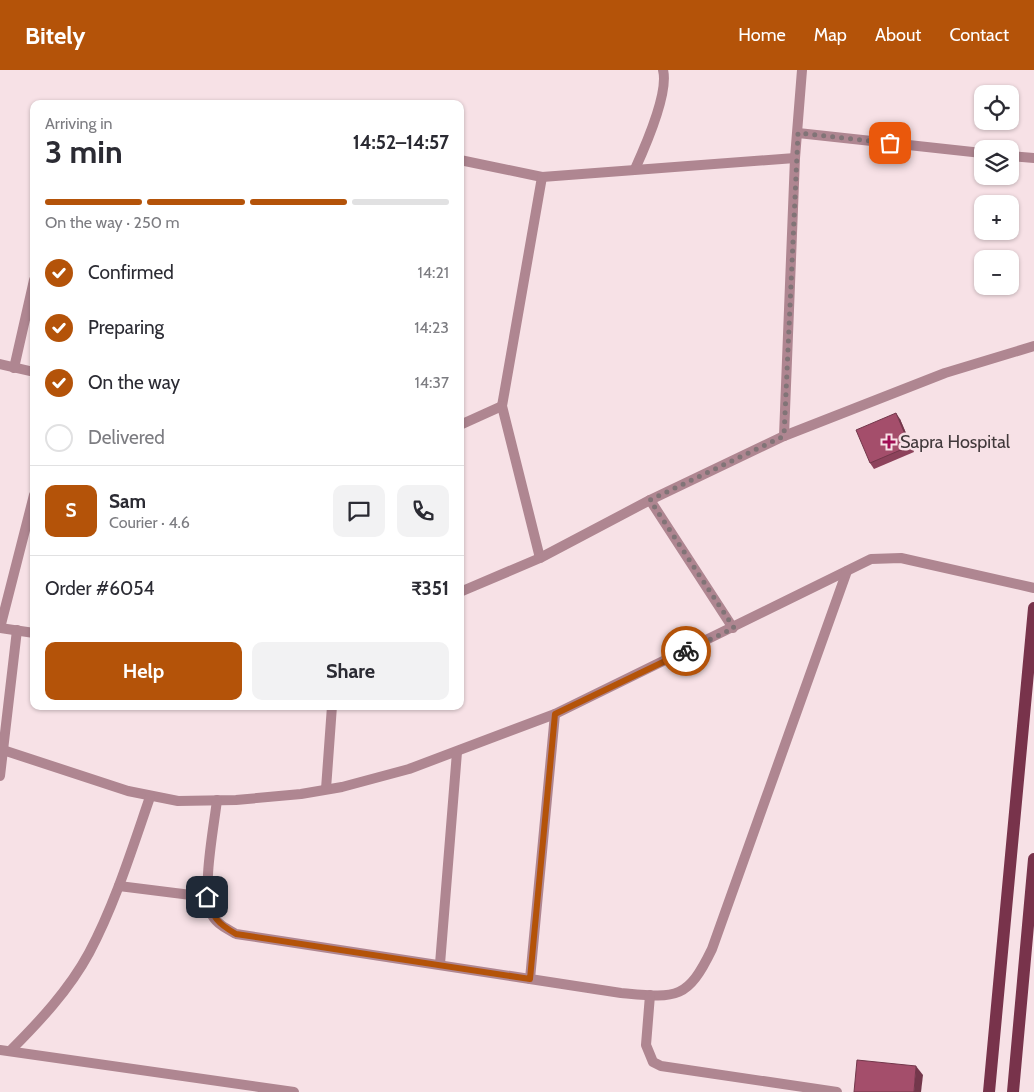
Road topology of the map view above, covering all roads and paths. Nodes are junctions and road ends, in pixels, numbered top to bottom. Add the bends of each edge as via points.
1 (663, 70) edge
2 (802, 70) edge
3 (798, 133) junction
4 (974, 152) edge
5 (1019, 157) edge
6 (795, 158) junction
7 (1034, 158) edge
8 (464, 161) edge
9 (635, 169) junction
10 (542, 176) junction
11 (30, 298) edge
12 (1034, 346) edge
13 (0, 364) edge
14 (14, 368) junction
15 (30, 371) edge
16 (502, 406) junction
17 (464, 423) edge
18 (784, 436) junction
19 (650, 500) junction
20 (30, 511) edge
21 (540, 558) junction
22 (847, 571) junction
23 (1034, 588) edge
24 (464, 590) edge
25 (1034, 608) edge
26 (0, 628) edge
27 (734, 628) junction
28 (17, 630) junction
29 (30, 632) edge
30 (332, 710) edge
31 (555, 714) junction
32 (3, 750) junction
33 (457, 752) junction
34 (0, 776) edge
35 (326, 789) junction
36 (150, 797) junction
37 (217, 800) junction
38 (1034, 859) edge
39 (119, 886) junction
40 (207, 897) junction
41 (440, 964) junction
42 (530, 979) junction
43 (650, 995) junction
44 (5, 1050) edge
45 (229, 1088) edge
46 (294, 1092) edge
47 (837, 1092) edge
48 (989, 1092) edge
49 (1013, 1092) edge

1 - 9 street via 651,137
2 - 3 street
3 - 4 street
3 - 6 street
5 - 7 street
6 - 9 street
6 - 18 street
8 - 10 street
9 - 10 street
10 - 16 street
11 - 14 street
12 - 18 street via 945,373
13 - 14 street
14 - 15 street
16 - 17 street
16 - 21 street
18 - 19 street
19 - 21 street
19 - 27 street
20 - 26 street
21 - 24 street
22 - 23 street via 871,559 900,558
22 - 27 street
22 - 43 street via 712,949 699,976 689,988 674,994
25 - 48 main road
26 - 28 street
27 - 31 street
28 - 29 street
28 - 32 street
30 - 35 street
31 - 33 street
31 - 42 street
32 - 34 street
32 - 36 street
33 - 35 street via 380,778
33 - 41 street
35 - 37 street
36 - 37 street via 178,801
36 - 39 street
37 - 40 street
38 - 49 main road
39 - 40 street
39 - 44 street via 80,967 52,1007
40 - 41 street via 213,916 236,934
41 - 42 street
42 - 43 street
43 - 47 street via 646,1045 653,1062 661,1066
44 - 45 street
45 - 46 street

